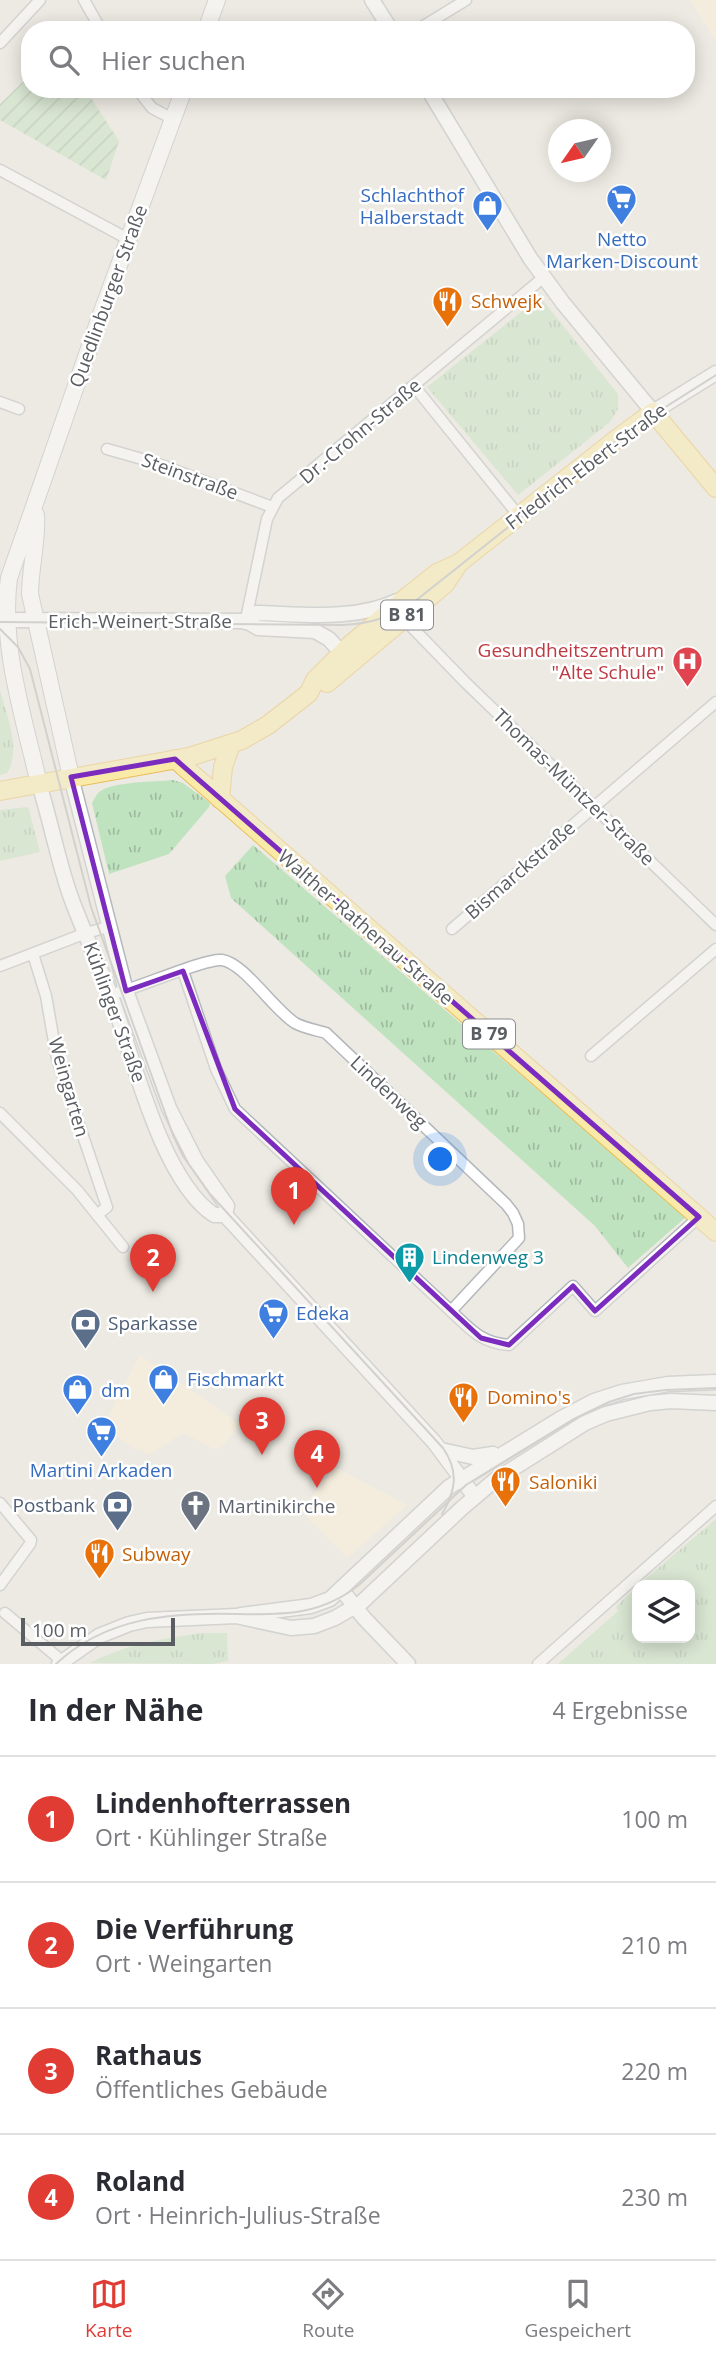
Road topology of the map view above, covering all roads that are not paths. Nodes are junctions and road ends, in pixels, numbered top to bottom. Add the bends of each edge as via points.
1 (40, 0) edge
2 (84, 0) edge
3 (217, 0) edge
4 (372, 0) edge
5 (466, 0) edge
6 (96, 21) edge
7 (209, 21) edge
8 (385, 21) edge
9 (432, 21) edge
10 (0, 43) edge
11 (144, 98) edge
12 (181, 98) edge
13 (434, 98) edge
14 (173, 119) junction
15 (0, 170) edge
16 (128, 239) junction
17 (544, 277) junction
18 (716, 373) edge
19 (414, 386) junction
20 (0, 402) edge
21 (19, 409) dead end
22 (653, 412) junction
23 (107, 449) dead end
24 (716, 488) edge
25 (35, 503) junction
26 (272, 507) junction
27 (519, 516) junction
28 (459, 564) junction
29 (408, 596) junction
30 (403, 618) junction
31 (2, 620) edge
32 (34, 620) junction
33 (245, 624) junction
34 (346, 658) junction
35 (716, 702) edge
36 (232, 744) junction
37 (176, 760) junction
38 (71, 777) junction
39 (39, 784) junction
40 (0, 791) edge
41 (220, 799) junction
42 (595, 806) junction
43 (716, 925) edge
44 (108, 927) junction
45 (452, 929) dead end
46 (86, 933) junction
47 (716, 949) edge
48 (33, 954) junction
49 (0, 966) edge
50 (183, 971) junction
51 (127, 991) junction
52 (110, 995) junction
53 (591, 1056) dead end
54 (0, 1113) edge
55 (97, 1215) junction
56 (225, 1215) junction
57 (699, 1217) junction
58 (716, 1232) edge
59 (124, 1247) dead end
60 (451, 1311) junction
61 (716, 1382) edge
62 (716, 1403) edge
63 (441, 1450) junction
64 (508, 1450) junction
65 (461, 1478) junction
66 (475, 1497) junction
67 (0, 1503) edge
68 (716, 1506) edge
69 (0, 1585) edge
70 (341, 1589) junction
71 (355, 1607) junction
72 (2, 1614) edge
73 (236, 1616) junction
74 (61, 1663) edge
75 (408, 1664) edge
76 (538, 1664) edge

1 - 10 street
2 - 6 street
3 - 7 main road
4 - 8 street
5 - 9 street
11 - 14 street
12 - 14 main road, Quedlinburger Straße
13 - 17 street
14 - 16 main road, Quedlinburger Straße
15 - 16 street
16 - 25 main road, Quedlinburger Straße
17 - 19 street, Dr.-Crohn-Straße
17 - 22 street
18 - 22 street, Friedrich-Ebert-Straße
19 - 26 street, Dr.-Crohn-Straße
19 - 27 street
20 - 21 street
22 - 24 main road
22 - 27 main road, Friedrich-Ebert-Straße / B 81
23 - 26 street, Steinstraße
25 - 31 main road, Quedlinburger Straße via 9,578
25 - 32 main road, Quedlinburger Straße via 37,525 30,572
26 - 33 street
27 - 28 main road, Friedrich-Ebert-Straße / B 81
28 - 29 main road, Friedrich-Ebert-Straße / B 81 via 437,573
28 - 30 main road, Friedrich-Ebert-Straße / B 81 via 445,584
29 - 33 street, Erich-Weinert-Straße via 362,613 257,613
29 - 34 main road, Friedrich-Ebert-Straße / B 81
30 - 34 main road, Friedrich-Ebert-Straße / B 81
30 - 42 street, Thomas-Müntzer-Straße
31 - 32 street, Erich-Weinert-Straße
31 - 39 main road, Quedlinburger Straße
32 - 33 street, Erich-Weinert-Straße
32 - 38 main road, Quedlinburger Straße
33 - 34 street, Erich-Weinert-Straße via 315,631
34 - 36 main road, Friedrich-Ebert-Straße / B 81 via 315,680 309,693 268,725
35 - 42 street, Bismarckstraße
36 - 37 main road, Friedrich-Ebert-Straße / B 81
36 - 41 main road via 223,767
37 - 38 main road, Friedrich-Ebert-Straße / B 81
37 - 41 main road, Walther-Rathenau-Straße / B 79
38 - 39 main road, Friedrich-Ebert-Straße / B 81
38 - 44 street, Kühlinger Straße
39 - 40 main road, B 81
39 - 46 street, Kühlinger Straße via 69,891
41 - 57 main road, Walther-Rathenau-Straße / B 79
42 - 43 street, Thomas-Müntzer-Straße
42 - 45 street, Bismarckstraße
44 - 46 street
44 - 51 street, Kühlinger Straße
46 - 48 street
46 - 52 street, Kühlinger Straße
47 - 53 street
48 - 49 street
48 - 55 street, Weingarten via 57,1059 107,1207
50 - 51 street, Lindenweg
50 - 60 street via 216,1069 235,1109
50 - 60 street, Lindenweg via 222,960 236,966 297,1024 326,1033 513,1213 519,1238
51 - 52 street, Lindenweg
51 - 56 street, Kühlinger Straße via 169,1108 196,1161 227,1206
52 - 56 street, Kühlinger Straße via 168,1157 199,1202 214,1215
54 - 55 street
55 - 59 street
56 - 63 street, Kühlinger Straße
57 - 58 main road, Walther-Rathenau-Straße / B 79
57 - 60 street via 595,1311 573,1286 509,1345 481,1338
61 - 64 street via 652,1386 608,1396
62 - 66 street via 650,1403 606,1414 550,1444
63 - 64 street via 473,1457
63 - 65 street, Kühlinger Straße
64 - 65 street
65 - 66 street, Kühlinger Straße
65 - 70 street
66 - 71 street
67 - 69 street via 31,1540
68 - 76 street
70 - 71 street
70 - 73 street via 311,1606
71 - 73 street via 303,1628
71 - 75 street
72 - 74 street
73 - 74 street via 172,1617 129,1624 88,1642

